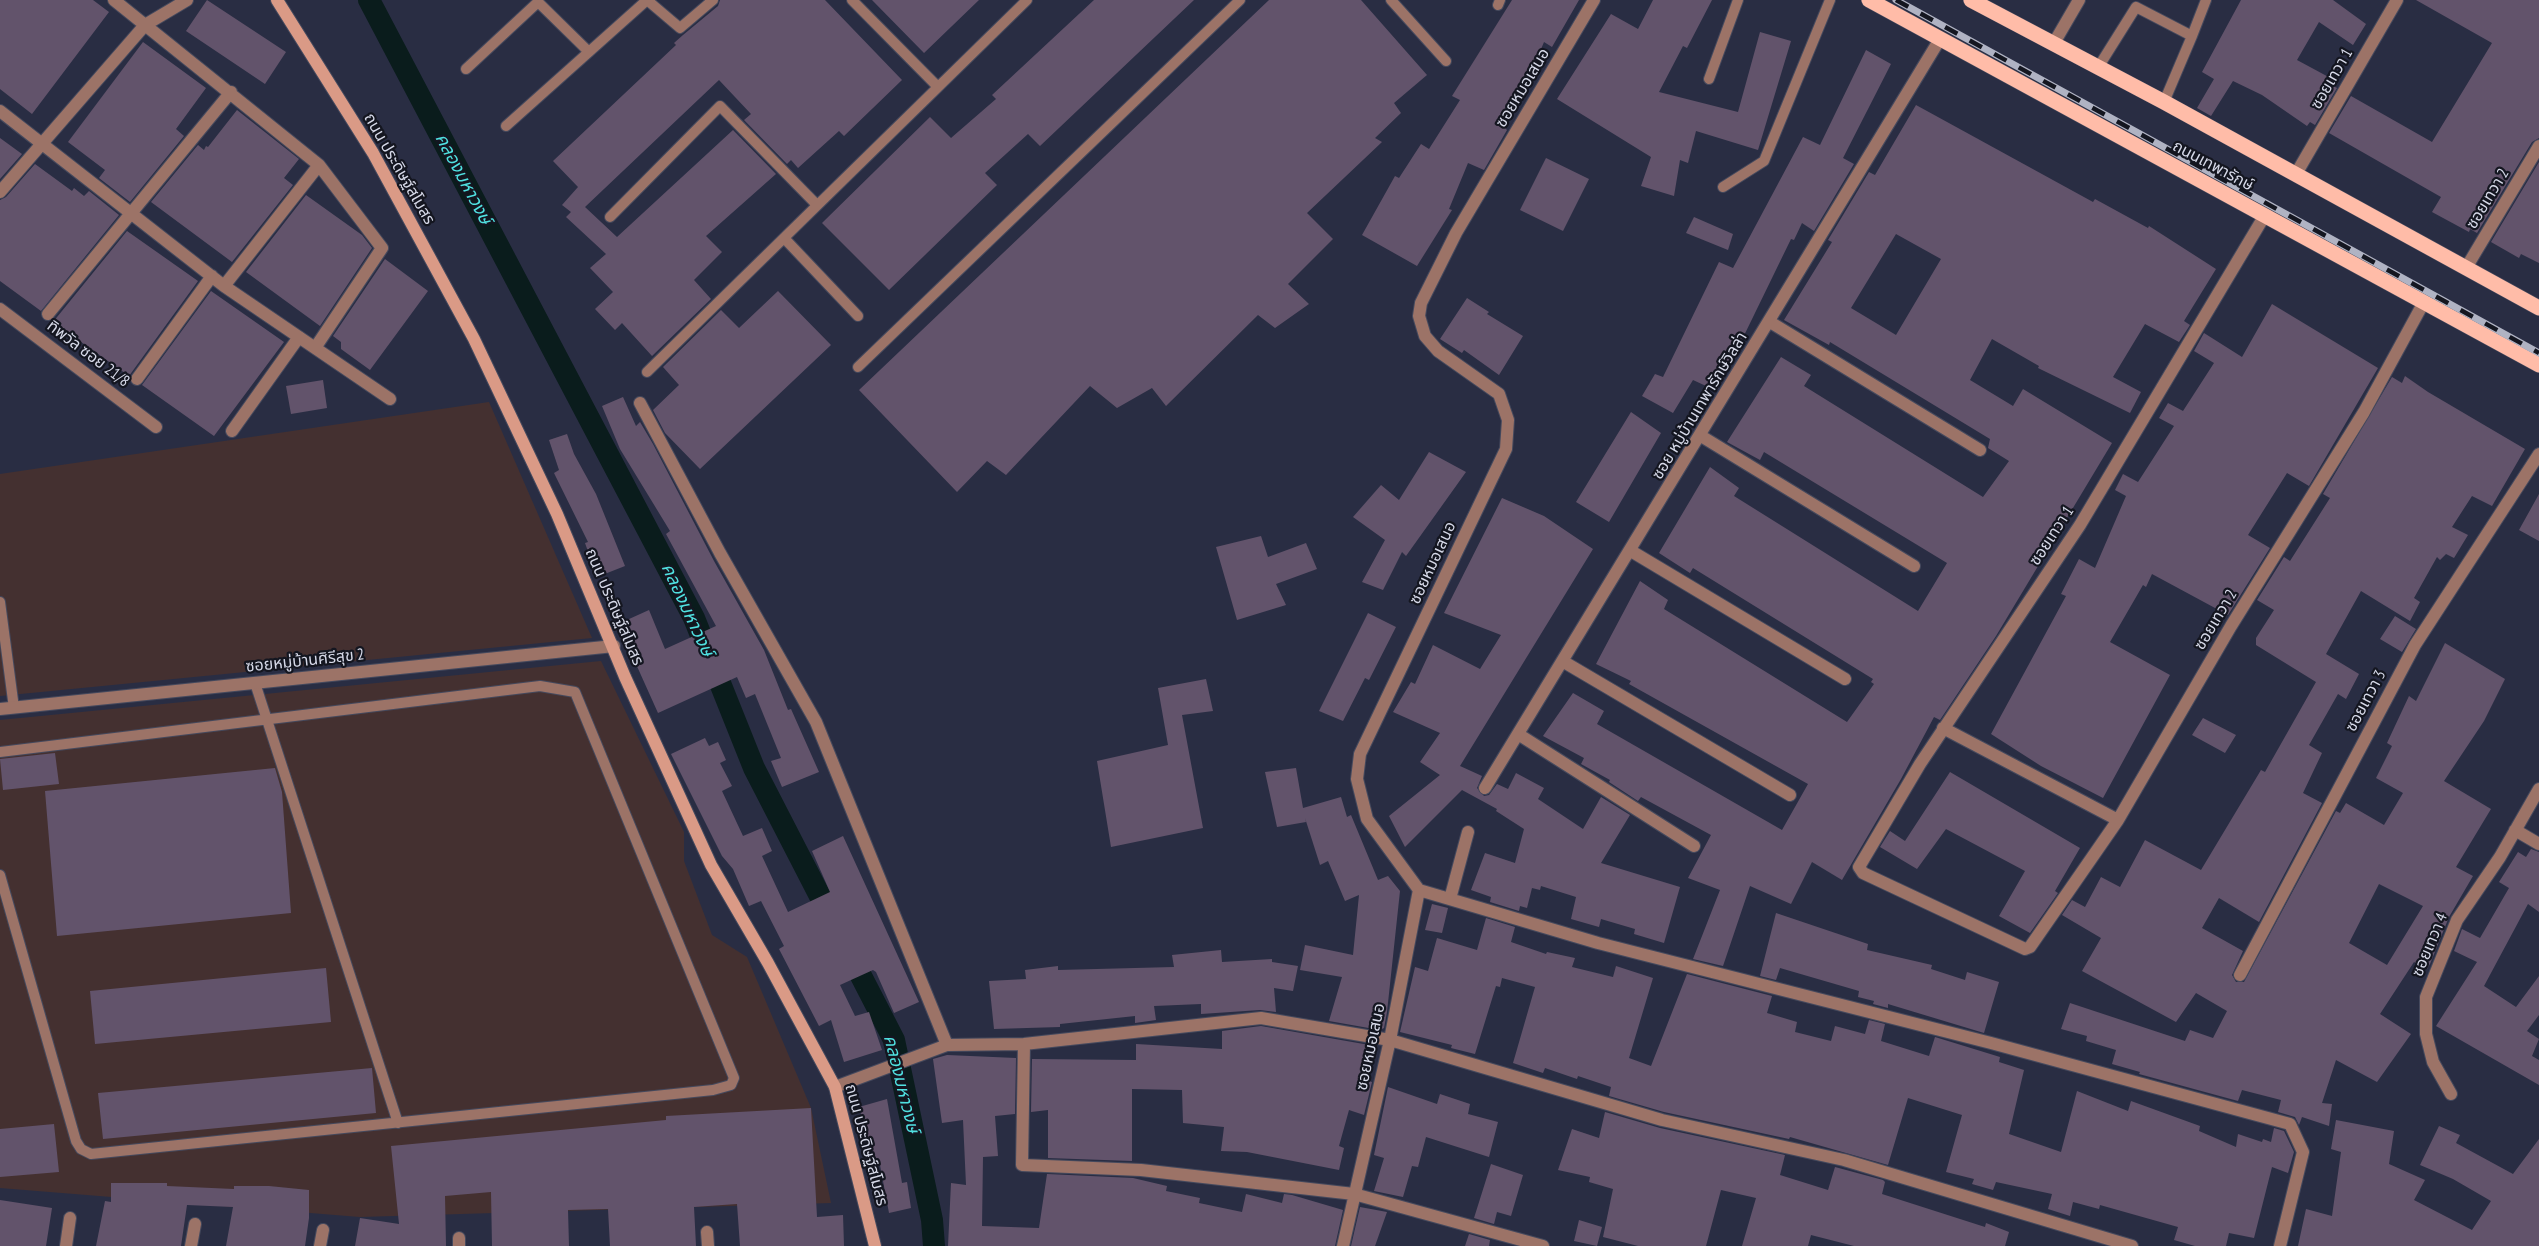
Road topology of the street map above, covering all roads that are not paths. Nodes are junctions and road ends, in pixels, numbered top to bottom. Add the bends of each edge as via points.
1 (115, 0) edge
2 (187, 0) edge
3 (277, 0) edge
4 (713, 0) edge
5 (852, 0) edge
6 (1027, 0) edge
7 (1240, 0) edge
8 (1391, 0) edge
9 (1594, 0) edge
10 (1738, 0) edge
11 (1830, 0) edge
12 (1869, 0) edge
13 (1971, 0) edge
14 (2079, 0) edge
15 (2206, 0) edge
16 (2397, 0) edge
17 (2138, 4) edge
18 (145, 25) junction
19 (2192, 36) junction
20 (1940, 39) junction
21 (2054, 43) junction
22 (589, 52) junction
23 (1446, 61) dead end
24 (2099, 66) junction
25 (466, 69) dead end
26 (1708, 79) dead end
27 (938, 87) junction
28 (231, 92) junction
29 (2164, 102) junction
30 (0, 111) edge
31 (506, 126) dead end
32 (41, 145) junction
33 (2539, 146) edge
34 (319, 165) junction
35 (2296, 174) junction
36 (1723, 187) dead end
37 (0, 192) edge
38 (817, 205) junction
39 (130, 213) junction
40 (2265, 215) junction
41 (610, 217) dead end
42 (784, 237) junction
43 (2466, 268) junction
44 (212, 276) junction
45 (224, 286) junction
46 (2424, 302) junction
47 (2539, 308) edge
48 (0, 309) edge
49 (48, 314) dead end
50 (858, 316) dead end
51 (1770, 322) junction
52 (299, 337) junction
53 (315, 348) junction
54 (2539, 365) edge
55 (858, 367) dead end
56 (646, 372) dead end
57 (137, 379) dead end
58 (390, 399) dead end
59 (640, 403) dead end
60 (156, 427) dead end
61 (232, 431) dead end
62 (1701, 436) junction
63 (1980, 450) dead end
64 (2539, 454) edge
65 (1631, 551) junction
66 (1914, 566) dead end
67 (0, 602) edge
68 (614, 646) junction
69 (1564, 662) junction
70 (1845, 679) dead end
71 (255, 683) junction
72 (14, 708) junction
73 (0, 709) edge
74 (267, 719) junction
75 (1943, 728) junction
76 (1518, 734) junction
77 (0, 752) edge
78 (1485, 789) dead end
79 (2539, 789) edge
80 (1790, 795) dead end
81 (2118, 820) junction
82 (2515, 830) junction
83 (1468, 832) dead end
84 (2539, 844) edge
85 (1694, 846) dead end
86 (0, 875) edge
87 (1419, 890) junction
88 (1450, 899) junction
89 (2028, 948) joint
90 (2240, 975) dead end
91 (1390, 1040) junction
92 (1024, 1044) junction
93 (943, 1046) junction
94 (835, 1087) junction
95 (2451, 1094) dead end
96 (398, 1123) junction
97 (1354, 1194) junction
98 (70, 1218) dead end
99 (195, 1224) dead end
100 (323, 1230) dead end
101 (707, 1232) dead end
102 (66, 1246) edge
103 (191, 1246) edge
104 (320, 1246) edge
105 (708, 1246) edge
106 (875, 1246) edge
107 (1342, 1246) edge
108 (1543, 1246) edge
109 (2132, 1246) edge
110 (2280, 1246) edge

1 - 18 street
2 - 18 street
3 - 68 street, ถนน ประดิษฐ์สโมสร via 373,153 474,339
4 - 22 lane via 680,28 647,0
5 - 27 lane
6 - 27 lane
7 - 55 lane
8 - 23 lane
9 - 87 street, ซอยหมอเสนอ via 1456,233 1420,309 1425,336 1438,351 1499,394 1508,420 1506,449 1360,754 1357,779 1367,819
10 - 26 lane
11 - 36 lane via 1764,160
12 - 20 main road, ถนนเทพารักษ์
13 - 21 main road, ถนนเทพารักษ์
14 - 21 street
15 - 19 lane
16 - 35 street, ซอยเทวา 1
17 - 19 lane
17 - 24 lane
18 - 28 street
18 - 32 street
19 - 29 lane
20 - 40 main road, ถนนเทพารักษ์
20 - 51 street, ซอย หมู่บ้านเทพารักษ์วิลล่า
21 - 24 main road, ถนนเทพารักษ์
22 - 25 lane via 538,2
22 - 31 lane
24 - 29 main road, ถนนเทพารักษ์
27 - 38 lane
28 - 34 street
28 - 39 street
29 - 35 main road, ถนนเทพารักษ์
30 - 32 street
32 - 37 street
32 - 39 street
33 - 43 street, ซอยเทวา 2
34 - 45 street
34 - 53 street via 382,250
35 - 43 main road, ถนนเทพารักษ์
38 - 41 lane via 720,106
38 - 42 lane
39 - 44 street
39 - 49 street
40 - 46 main road, ถนนเทพารักษ์
40 - 75 street, ซอยเทวา 1 via 2080,525
42 - 50 lane
42 - 56 lane
43 - 47 main road, ถนนเทพารักษ์
44 - 45 street
44 - 57 street
45 - 52 street
46 - 54 main road, ถนนเทพารักษ์
46 - 81 street, ซอยเทวา 2 via 2364,412 2231,626
48 - 60 street, ทิพวัล ซอย 21/8
51 - 62 street, ซอย หมู่บ้านเทพารักษ์วิลล่า
51 - 63 street
52 - 53 street
52 - 61 street
53 - 58 street
59 - 93 street via 818,728
62 - 65 street, ซอย หมู่บ้านเทพารักษ์วิลล่า
62 - 66 street
64 - 90 street, ซอยเทวา 3 via 2415,645
65 - 69 street, ซอย หมู่บ้านเทพารักษ์วิลล่า
65 - 70 street
67 - 72 lane
68 - 71 street, ซอยหมู่บ้านศิรีสุข 2
68 - 94 street, ถนน ประดิษฐ์สโมสร via 711,866
69 - 76 street, ซอย หมู่บ้านเทพารักษ์วิลล่า
69 - 80 street
71 - 72 street, ซอยหมู่บ้านศิรีสุข 2
71 - 74 lane
72 - 73 street, ซอยหมู่บ้านศิรีสุข 2
74 - 77 lane
74 - 96 lane
74 - 96 lane via 540,686 574,692 734,1078 731,1085 713,1090
75 - 81 street
75 - 89 street, ซอยเทวา 1 via 1860,871
76 - 78 street, ซอย หมู่บ้านเทพารักษ์วิลล่า
76 - 85 street
79 - 82 street, ซอยเทวา 4
81 - 89 street, ซอยเทวา 2
82 - 84 street
82 - 95 street, ซอยเทวา 4 via 2457,920 2426,997 2426,1034 2433,1062
83 - 88 street
86 - 96 lane via 81,1149 91,1155 102,1155
87 - 88 street
87 - 91 street, ซอยหมอเสนอ
88 - 110 street via 1598,943 2081,1066 2290,1124 2303,1152
91 - 92 street via 1261,1018
91 - 97 street, ซอยหมอเสนอ
91 - 109 street via 1662,1120 1844,1160
92 - 93 street
92 - 97 street via 1022,1165 1141,1170
93 - 94 street
94 - 106 street, ถนน ประดิษฐ์สโมสร
97 - 107 street, ซอยหมอเสนอ
97 - 108 street
98 - 102 street
99 - 103 street
100 - 104 street
101 - 105 street

